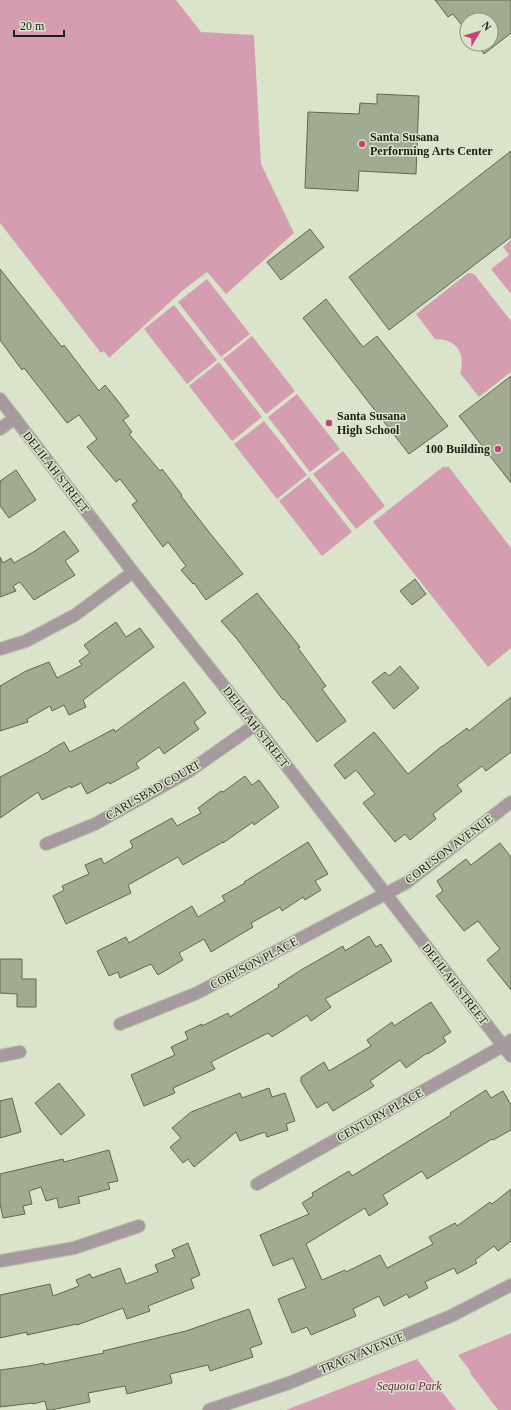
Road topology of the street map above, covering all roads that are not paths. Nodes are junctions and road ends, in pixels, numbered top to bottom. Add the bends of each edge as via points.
1 (0, 399) edge
2 (15, 418) junction
3 (0, 429) edge
4 (133, 572) junction
5 (0, 650) edge
6 (255, 725) junction
7 (511, 802) edge
8 (46, 844) dead end
9 (386, 894) junction
10 (120, 1024) dead end
11 (507, 1043) edge
12 (20, 1052) dead end
13 (0, 1056) edge
14 (511, 1056) edge
15 (257, 1184) dead end
16 (139, 1226) dead end
17 (0, 1261) edge
18 (511, 1285) edge
19 (209, 1410) edge

1 - 2 street, DELILAH STREET
2 - 3 street
2 - 4 street, DELILAH STREET
4 - 5 street via 75,615 26,641
4 - 6 street, DELILAH STREET
6 - 8 street, CARLSBAD COURT via 188,772 95,824
6 - 9 street, DELILAH STREET
7 - 9 street, CORLSON AVENUE via 406,883
9 - 10 street, CORLSON PLACE via 197,993
9 - 11 street, DELILAH STREET
11 - 14 street, DELILAH STREET
11 - 15 street, CENTURY PLACE
12 - 13 street
16 - 17 street via 74,1248
18 - 19 street, TRACY AVENUE via 451,1316 289,1383

